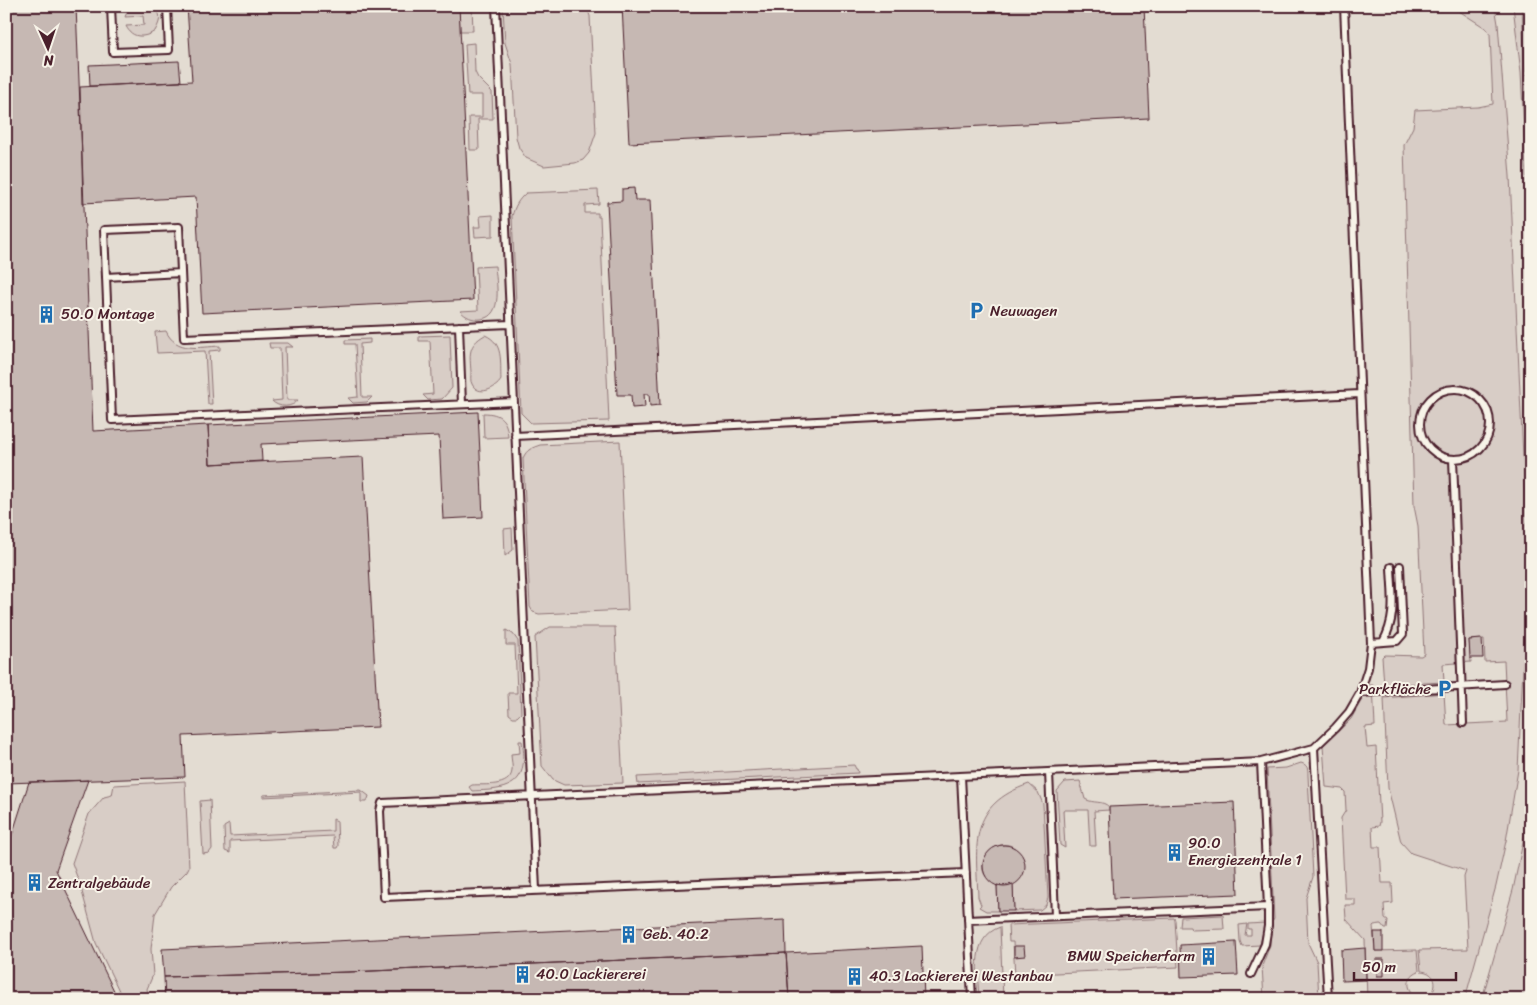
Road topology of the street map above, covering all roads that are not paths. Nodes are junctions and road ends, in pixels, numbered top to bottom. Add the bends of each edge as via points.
1 (111, 6) edge
2 (167, 6) edge
3 (496, 6) edge
4 (1344, 6) edge
5 (181, 273) junction
6 (106, 277) junction
7 (510, 324) junction
8 (459, 326) junction
9 (1360, 394) junction
10 (514, 402) junction
11 (462, 404) junction
12 (516, 436) junction
13 (1453, 459) junction
14 (1391, 566) dead end
15 (1400, 566) dead end
16 (1383, 642) junction
17 (1371, 643) junction
18 (1505, 684) dead end
19 (1462, 687) junction
20 (1360, 693) junction
21 (1463, 723) dead end
22 (1314, 748) junction
23 (1261, 762) junction
24 (1049, 772) junction
25 (961, 776) junction
26 (532, 796) junction
27 (966, 873) junction
28 (536, 890) junction
29 (1268, 907) junction
30 (1055, 916) junction
31 (968, 920) junction
32 (1250, 974) dead end
33 (972, 999) edge
34 (1328, 999) edge

1 - 2 lane via 113,52 169,50
3 - 7 lane
4 - 9 lane
5 - 6 lane
5 - 6 lane via 179,227 104,230
5 - 8 lane via 184,338
6 - 11 lane via 112,420
7 - 8 lane
7 - 10 lane
8 - 11 lane
9 - 12 lane
9 - 17 lane
10 - 11 lane
10 - 12 lane
12 - 26 lane
13 - 13 lane via 1479,450 1489,433 1490,424 1489,414 1479,398 1452,389 1428,403 1420,420 1420,430 1428,447
13 - 19 lane
14 - 16 lane via 1393,616
15 - 16 lane via 1403,634 1397,641
16 - 17 lane
17 - 20 lane
18 - 19 lane
19 - 20 lane
19 - 21 lane
20 - 22 lane via 1349,712
22 - 23 lane
22 - 34 lane
23 - 24 lane
23 - 29 lane
24 - 25 lane
24 - 30 lane
25 - 26 lane
25 - 27 lane
26 - 28 lane
26 - 28 lane via 382,803 380,811 384,897
27 - 28 lane
27 - 31 lane
29 - 30 lane
29 - 32 lane via 1264,944
30 - 31 lane
31 - 33 lane

